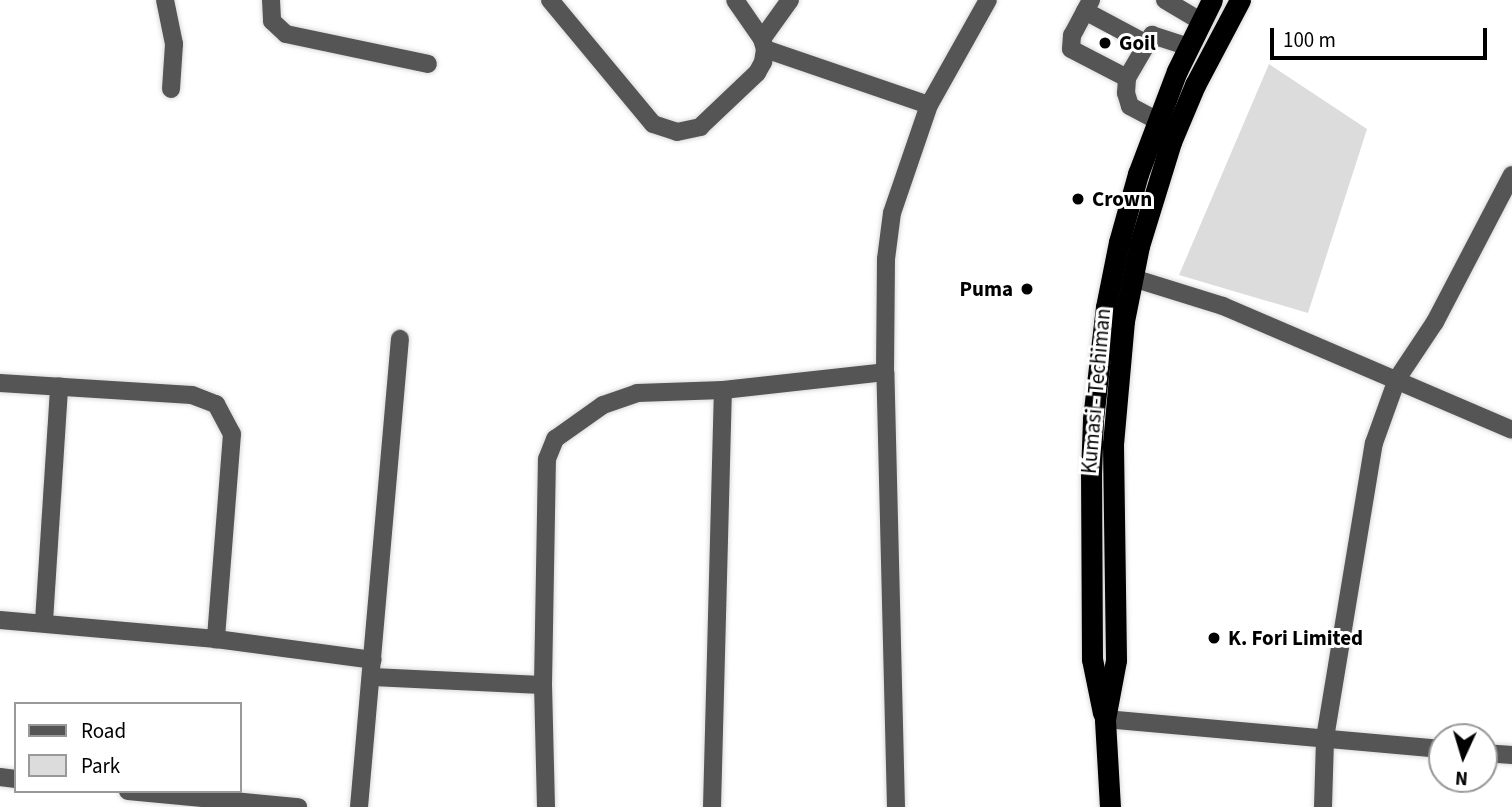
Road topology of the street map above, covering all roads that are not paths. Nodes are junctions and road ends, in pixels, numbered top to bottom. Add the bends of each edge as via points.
1 (165, 0) edge
2 (271, 0) edge
3 (550, 0) edge
4 (735, 0) edge
5 (790, 0) edge
6 (988, 0) edge
7 (1165, 0) edge
8 (1212, 0) edge
9 (1240, 0) edge
10 (1088, 6) edge
11 (1202, 22) junction
12 (1145, 43) junction
13 (764, 44) junction
14 (1189, 47) junction
15 (428, 64) dead end
16 (1127, 78) junction
17 (171, 89) dead end
18 (929, 105) junction
19 (1158, 121) junction
20 (1512, 175) edge
21 (1133, 278) junction
22 (400, 339) dead end
23 (885, 372) junction
24 (1396, 379) junction
25 (0, 383) edge
26 (59, 386) junction
27 (723, 390) junction
28 (1512, 430) edge
29 (0, 620) edge
30 (44, 621) junction
31 (216, 639) junction
32 (372, 668) junction
33 (543, 685) junction
34 (1105, 719) junction
35 (1325, 738) junction
36 (1428, 748) edge
37 (140, 793) edge
38 (205, 804) edge
39 (298, 807) edge
40 (359, 807) edge
41 (546, 807) edge
42 (712, 807) edge
43 (896, 807) edge
44 (1110, 807) edge
45 (1323, 807) edge

1 - 17 street via 174,44
2 - 15 street via 272,21 286,34
3 - 13 street via 653,124 663,130 700,127 757,73
4 - 13 street
5 - 13 street
6 - 18 street
7 - 11 street
8 - 11 highway
9 - 21 highway, Kumasi - Techiman via 1171,142
10 - 12 street
10 - 16 street via 1072,35 1071,49
11 - 14 highway
12 - 14 street via 1154,34
12 - 16 street
13 - 18 street
14 - 19 highway
16 - 19 street via 1130,106
18 - 23 street via 892,213 886,260
19 - 34 highway via 1119,242 1095,395 1093,659
20 - 24 street via 1435,322
21 - 24 street via 1223,306
21 - 34 highway, Kumasi - Techiman via 1117,375 1113,508 1116,660
22 - 32 street
23 - 27 street
23 - 43 street
24 - 28 street
24 - 35 street via 1374,443
25 - 26 street
26 - 30 street
26 - 31 street via 192,395 216,404 226,419 232,434
27 - 33 street via 637,393 603,405 555,439 547,459
27 - 42 street
29 - 30 street
30 - 31 street
31 - 32 street
32 - 33 street
32 - 40 street
33 - 41 street
34 - 35 street
34 - 44 highway, Kumasi - Techiman
35 - 36 street
35 - 45 street
37 - 38 street
38 - 39 street

